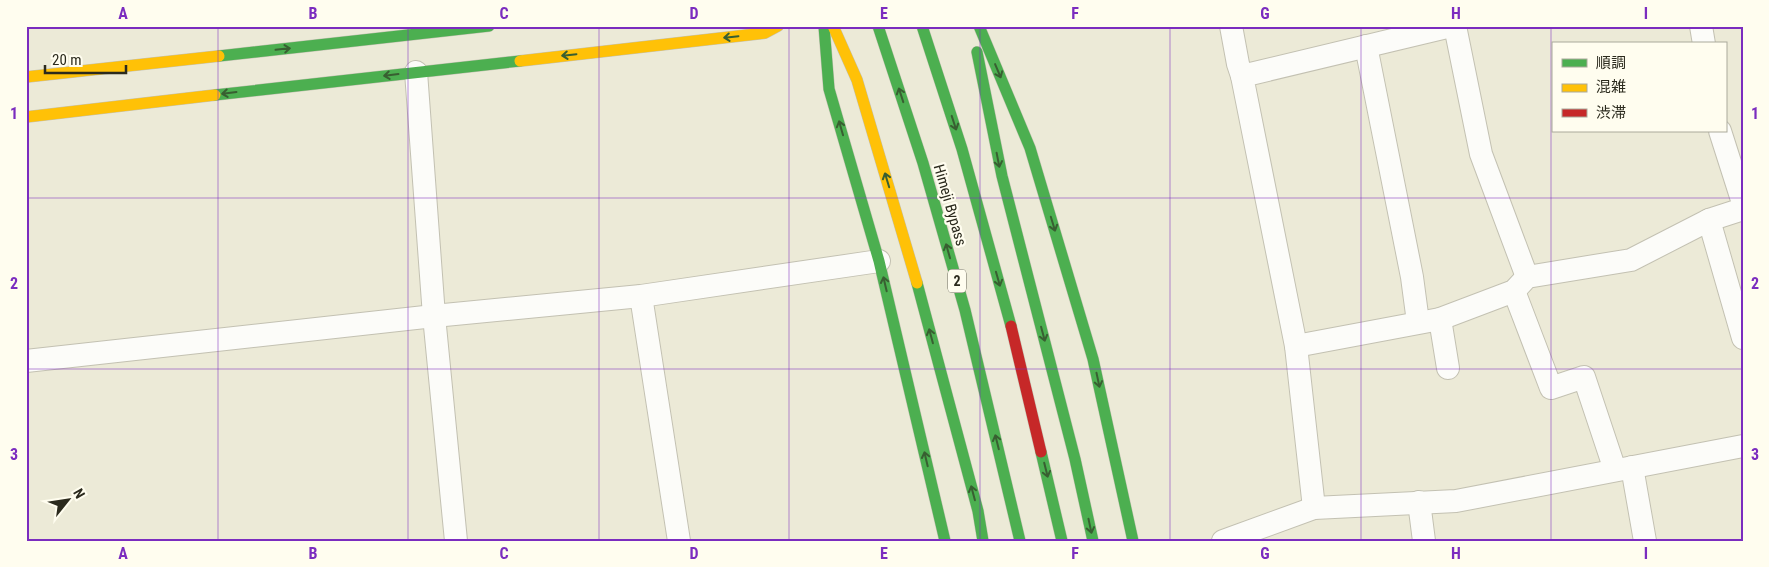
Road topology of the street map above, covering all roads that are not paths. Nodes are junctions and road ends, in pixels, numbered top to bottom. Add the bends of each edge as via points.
1 (489, 26) edge
2 (778, 26) edge
3 (824, 26) edge
4 (833, 26) edge
5 (878, 26) edge
6 (922, 26) edge
7 (972, 26) edge
8 (979, 26) edge
9 (1231, 26) edge
10 (1451, 26) edge
11 (1455, 26) edge
12 (1701, 26) edge
13 (414, 31) edge
14 (1704, 42) edge
15 (1366, 46) junction
16 (416, 72) junction
17 (1242, 76) junction
18 (26, 77) edge
19 (26, 117) edge
20 (1720, 132) edge
21 (1743, 203) edge
22 (1743, 209) edge
23 (1709, 220) junction
24 (879, 261) junction
25 (1521, 284) junction
26 (641, 296) junction
27 (434, 316) junction
28 (1440, 319) junction
29 (1418, 322) junction
30 (1743, 338) edge
31 (1296, 346) junction
32 (26, 361) edge
33 (1448, 368) dead end
34 (1743, 446) edge
35 (1623, 469) junction
36 (1419, 502) junction
37 (1314, 508) junction
38 (456, 541) edge
39 (679, 541) edge
40 (946, 541) edge
41 (983, 541) edge
42 (1020, 541) edge
43 (1062, 541) edge
44 (1093, 541) edge
45 (1133, 541) edge
46 (1223, 541) edge
47 (1424, 541) edge
48 (1645, 541) edge

1 - 13 main road
2 -> 16 main road via 765,33
24 -> 3 main road via 829,89
41 -> 4 main road via 978,511 910,258 857,80
42 -> 5 main road, Himeji Bypass / 2 via 962,300 923,162
6 -> 43 main road, Himeji Bypass via 962,149 1004,299
7 -> 44 main road via 1002,176
8 -> 45 main road via 1030,148 1093,359
9 - 17 street
10 - 15 street
11 - 25 street via 1480,154
12 - 14 street
18 -> 13 main road
15 - 17 street
15 - 29 street
16 -> 19 main road
16 - 27 street
17 - 31 street
20 - 21 street
22 - 23 street
23 - 25 street via 1631,260
23 - 30 street
24 - 26 street
40 -> 24 main road
25 - 28 street
25 - 35 street via 1551,388 1584,377
26 - 27 street
26 - 39 street
27 - 32 street
27 - 38 street
28 - 29 street
28 - 33 street
29 - 31 street
31 - 37 street
34 - 35 street
35 - 36 street via 1456,501
35 - 48 street
36 - 37 street
36 - 47 street
37 - 46 street

